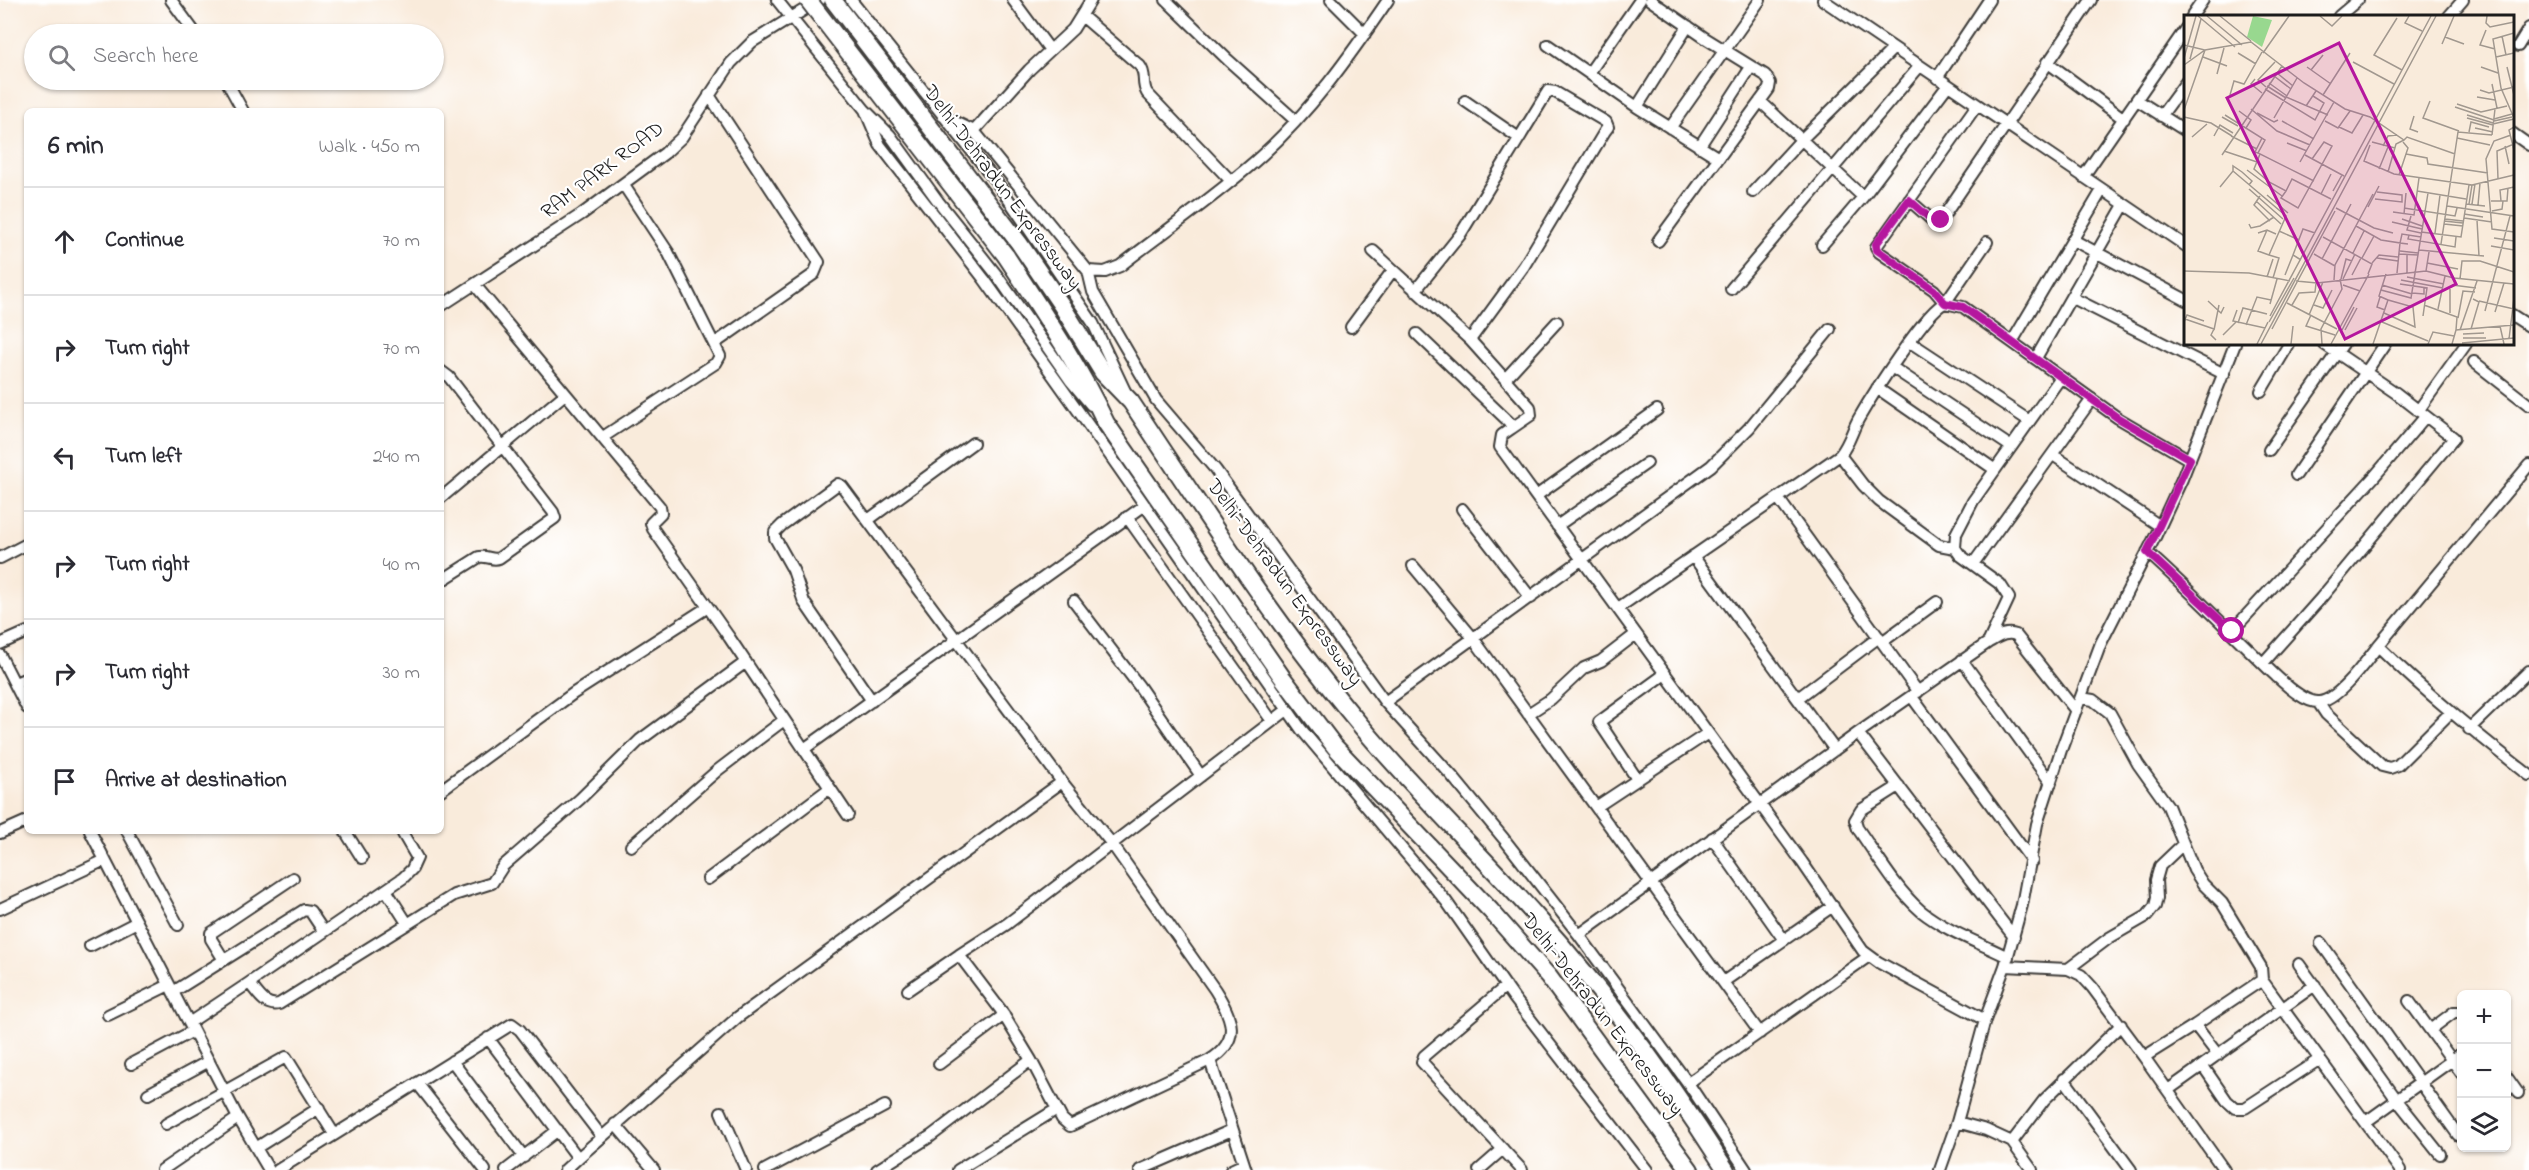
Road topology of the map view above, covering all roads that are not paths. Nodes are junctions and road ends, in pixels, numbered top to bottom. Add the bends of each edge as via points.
1 (171, 0) edge
2 (777, 0) edge
3 (808, 0) edge
4 (820, 0) edge
5 (833, 0) edge
6 (851, 0) edge
7 (1013, 0) edge
8 (1091, 0) edge
9 (1166, 0) edge
10 (1330, 0) edge
11 (1388, 0) edge
12 (1640, 0) edge
13 (1650, 0) edge
14 (1760, 0) edge
15 (1823, 0) edge
16 (1989, 0) edge
17 (2091, 0) edge
18 (2203, 0) edge
19 (2358, 0) edge
20 (2463, 0) edge
21 (2193, 15) edge
22 (2340, 15) edge
23 (2450, 15) edge
24 (1082, 16) junction
25 (791, 17) junction
26 (189, 24) edge
27 (1688, 27) junction
28 (2529, 28) edge
29 (2184, 31) edge
30 (1365, 34) junction
31 (1548, 45) dead end
32 (2518, 46) dead end
33 (1893, 49) junction
34 (1050, 50) junction
35 (1724, 51) junction
36 (2047, 62) junction
37 (1751, 66) junction
38 (1919, 67) junction
39 (1589, 73) junction
40 (1937, 78) junction
41 (1948, 85) junction
42 (2184, 85) edge
43 (231, 90) edge
44 (709, 95) junction
45 (1465, 100) dead end
46 (1760, 100) junction
47 (2137, 100) junction
48 (1977, 105) junction
49 (1637, 106) junction
50 (241, 108) edge
51 (865, 110) junction
52 (943, 116) junction
53 (2161, 116) junction
54 (2124, 118) junction
55 (1296, 121) junction
56 (2006, 126) junction
57 (1670, 128) junction
58 (2184, 130) edge
59 (974, 131) junction
60 (2514, 134) edge
61 (1519, 138) junction
62 (1801, 140) junction
63 (2529, 145) edge
64 (1700, 147) junction
65 (1717, 157) junction
66 (1831, 169) junction
67 (2083, 177) junction
68 (1230, 180) junction
69 (623, 184) junction
70 (2102, 190) junction
71 (1753, 192) dead end
72 (1863, 197) junction
73 (1909, 200) junction
74 (2124, 205) junction
75 (2073, 240) junction
76 (1658, 241) dead end
77 (1987, 242) dead end
78 (1822, 245) dead end
79 (2184, 245) edge
80 (1373, 250) dead end
81 (2097, 253) junction
82 (1393, 270) junction
83 (1088, 271) junction
84 (475, 285) junction
85 (1731, 289) dead end
86 (1415, 291) junction
87 (2071, 297) junction
88 (2184, 299) edge
89 (1945, 303) junction
90 (444, 304) edge
91 (2514, 316) edge
92 (1557, 322) dead end
93 (2529, 326) edge
94 (1351, 327) dead end
95 (1830, 329) dead end
96 (1417, 334) dead end
97 (1470, 340) junction
98 (1910, 342) junction
99 (2012, 342) junction
100 (714, 344) junction
101 (2235, 345) edge
102 (2288, 345) edge
103 (2384, 345) edge
104 (2465, 345) edge
105 (2340, 348) edge
106 (2036, 358) junction
107 (2474, 362) dead end
108 (1893, 368) junction
109 (2367, 372) junction
110 (444, 373) edge
111 (2224, 374) junction
112 (2061, 377) junction
113 (1505, 379) junction
114 (1877, 388) junction
115 (2261, 391) dead end
116 (566, 394) junction
117 (2092, 399) junction
118 (1131, 402) junction
119 (2529, 405) edge
120 (1657, 410) dead end
121 (2422, 414) junction
122 (2028, 420) junction
123 (1106, 423) junction
124 (1512, 428) junction
125 (603, 436) junction
126 (973, 443) dead end
127 (503, 446) junction
128 (2010, 446) junction
129 (2268, 450) dead end
130 (1840, 455) junction
131 (2053, 455) junction
132 (2190, 459) junction
133 (1647, 463) dead end
134 (2529, 465) edge
135 (1994, 469) junction
136 (2296, 475) dead end
137 (444, 495) edge
138 (1536, 496) junction
139 (1778, 498) junction
140 (1145, 505) junction
141 (1462, 509) dead end
142 (1127, 517) junction
143 (868, 520) junction
144 (1557, 526) junction
145 (2160, 526) junction
146 (24, 546) edge
147 (1955, 548) junction
148 (2147, 552) junction
149 (1693, 556) junction
150 (0, 558) edge
151 (1582, 561) junction
152 (1973, 564) junction
153 (1413, 566) dead end
154 (444, 579) edge
155 (1531, 598) junction
156 (1074, 601) dead end
157 (1937, 602) dead end
158 (708, 607) junction
159 (1618, 608) junction
160 (2232, 631) junction
161 (24, 633) edge
162 (1636, 634) junction
163 (1473, 638) junction
164 (957, 640) junction
165 (1880, 640) junction
166 (1989, 642) junction
167 (0, 645) edge
168 (2378, 646) junction
169 (0, 655) edge
170 (1962, 660) junction
171 (2264, 662) junction
172 (746, 663) junction
173 (2529, 671) edge
174 (1665, 674) junction
175 (24, 680) edge
176 (15, 684) junction
177 (1915, 694) junction
178 (1798, 698) junction
179 (2081, 698) junction
180 (872, 701) junction
181 (24, 702) edge
182 (1385, 702) junction
183 (2318, 702) junction
184 (1287, 710) junction
185 (2076, 711) junction
186 (2450, 713) junction
187 (1528, 714) junction
188 (784, 720) junction
189 (1272, 721) junction
190 (2469, 729) junction
191 (1708, 733) junction
192 (1858, 733) junction
193 (804, 749) junction
194 (1835, 750) junction
195 (2529, 775) edge
196 (1201, 776) junction
197 (1637, 779) junction
198 (1062, 782) junction
199 (2051, 783) junction
200 (1899, 786) junction
201 (444, 788) edge
202 (830, 788) junction
203 (1760, 804) junction
204 (1596, 807) junction
205 (848, 815) dead end
206 (24, 822) edge
207 (0, 833) edge
208 (92, 834) edge
209 (129, 834) edge
210 (347, 834) edge
211 (403, 834) dead end
212 (1712, 838) junction
213 (1112, 844) junction
214 (2182, 845) junction
215 (631, 846) dead end
216 (362, 858) dead end
217 (105, 860) junction
218 (2032, 861) junction
219 (293, 878) dead end
220 (708, 879) dead end
221 (1651, 883) junction
222 (386, 890) junction
223 (1833, 906) junction
224 (0, 909) edge
225 (137, 922) junction
226 (407, 923) junction
227 (178, 925) dead end
228 (324, 932) junction
229 (1579, 935) junction
230 (2013, 937) junction
231 (1784, 940) junction
232 (2322, 943) dead end
233 (90, 946) dead end
234 (959, 955) junction
235 (1869, 956) junction
236 (224, 960) junction
237 (2007, 962) junction
238 (2299, 964) dead end
239 (2068, 969) junction
240 (2262, 980) junction
241 (1723, 982) junction
242 (249, 983) junction
243 (2315, 985) junction
244 (1506, 986) junction
245 (171, 988) junction
246 (908, 990) dead end
247 (2409, 1001) dead end
248 (2282, 1010) junction
249 (2457, 1012) edge
250 (108, 1015) dead end
251 (1004, 1015) junction
252 (1984, 1020) junction
253 (2121, 1025) junction
254 (2194, 1025) junction
255 (191, 1027) junction
256 (2430, 1030) junction
257 (1760, 1033) junction
258 (488, 1038) junction
259 (2218, 1055) junction
260 (2457, 1056) edge
261 (2144, 1057) junction
262 (2320, 1059) junction
263 (452, 1060) junction
264 (1031, 1060) junction
265 (1210, 1060) junction
266 (2451, 1060) junction
267 (209, 1061) junction
268 (131, 1064) dead end
269 (939, 1064) dead end
270 (2203, 1066) junction
271 (2457, 1068) edge
272 (2064, 1079) junction
273 (2422, 1082) junction
274 (417, 1083) junction
275 (1688, 1083) junction
276 (2511, 1083) edge
277 (2168, 1090) junction
278 (224, 1091) junction
279 (2518, 1093) dead end
280 (148, 1094) dead end
281 (2397, 1100) junction
282 (885, 1106) dead end
283 (319, 1108) junction
284 (1057, 1109) junction
285 (721, 1112) dead end
286 (238, 1118) junction
287 (2367, 1121) junction
288 (1957, 1122) junction
289 (166, 1124) dead end
290 (615, 1125) junction
291 (558, 1130) junction
292 (1232, 1130) junction
293 (334, 1134) junction
294 (2457, 1134) edge
295 (602, 1137) junction
296 (2012, 1142) junction
297 (256, 1148) junction
298 (1503, 1149) junction
299 (2440, 1154) dead end
300 (524, 1157) junction
301 (578, 1158) junction
302 (1245, 1167) edge
303 (162, 1170) edge
304 (269, 1170) edge
305 (278, 1170) edge
306 (485, 1170) edge
307 (506, 1170) edge
308 (565, 1170) edge
309 (654, 1170) edge
310 (746, 1170) edge
311 (765, 1170) edge
312 (877, 1170) edge
313 (958, 1170) edge
314 (1140, 1170) edge
315 (1231, 1170) edge
316 (1479, 1170) edge
317 (1522, 1170) edge
318 (1647, 1170) edge
319 (1690, 1170) edge
320 (1726, 1170) edge
321 (1746, 1170) edge
322 (1940, 1170) edge
323 (2032, 1170) edge
324 (2131, 1170) edge
325 (2224, 1170) edge
326 (2400, 1170) edge

1 - 26 street
2 - 25 street
3 - 123 highway, Delhi-Dehradun Expressway, bridge via 1006,256 1055,331
4 - 25 street, RAM PARK ROAD
5 - 118 highway, Delhi-Dehradun Expressway via 1019,243 1103,373
6 - 52 street
7 - 34 street
8 - 24 street
9 - 55 street
10 - 30 street
11 - 30 street
12 - 39 street
13 - 27 street
14 - 35 street
15 - 33 street
16 - 40 street
17 - 36 street
18 - 21 street
19 - 22 street
20 - 23 street
24 - 34 street
24 - 68 street via 1140,66 1147,93
25 - 44 street, RAM PARK ROAD via 752,42 731,63
25 - 51 street
27 - 35 street
27 - 49 street
28 - 32 street
29 - 47 street
30 - 55 street
31 - 39 street
33 - 38 street
33 - 62 street
34 - 59 street
35 - 37 street
35 - 57 street
36 - 54 street
36 - 56 street
37 - 46 street via 1770,83
37 - 64 street
38 - 40 street
38 - 66 street
39 - 49 street
40 - 41 street
41 - 48 street
41 - 72 street
42 - 53 street
43 - 50 street
44 - 69 street, RAM PARK ROAD via 682,137
44 - 100 street via 819,262 814,274
45 - 61 street
46 - 62 street
46 - 65 street
47 - 53 street
47 - 54 street
48 - 56 street
48 - 73 street
49 - 57 street
51 - 123 street via 890,135
51 - 140 street via 880,145 984,279
52 - 59 street
52 - 118 street via 998,184 1094,322
53 - 58 street
54 - 67 street
55 - 68 street
56 - 67 street
56 - 73 street via 1939,222
57 - 64 street
59 - 83 street
60 - 63 street
61 - 86 street via 1460,235
61 - 97 street via 1548,91 1608,124 1524,266
62 - 66 street
62 - 71 street
64 - 65 street
65 - 76 street
66 - 72 street
66 - 85 street
67 - 70 street
68 - 83 street via 1120,266 1106,272
69 - 84 street, RAM PARK ROAD
69 - 100 street via 668,252
70 - 74 street
70 - 75 street
72 - 78 street
73 - 89 street via 1876,247 1934,290
74 - 79 street
74 - 81 street
75 - 81 street
75 - 99 street
77 - 89 street
80 - 82 street
81 - 87 street
81 - 88 street
82 - 86 street
82 - 94 street
83 - 182 street via 1093,292 1156,400 1215,469
84 - 90 street, RAM PARK ROAD
84 - 116 street
86 - 97 street
87 - 106 street
87 - 111 street
89 - 98 street via 1932,312
89 - 99 street via 1963,307
91 - 93 street
92 - 113 street
95 - 151 street via 1717,461
96 - 124 street
97 - 113 street
98 - 108 street
98 - 122 street
99 - 106 street
100 - 125 street via 720,356 716,363
101 - 111 street
102 - 115 street
103 - 109 street
104 - 121 street
105 - 109 street
105 - 129 street
106 - 112 street
107 - 119 street
108 - 114 street
108 - 128 street
109 - 121 street
109 - 136 street
110 - 127 street
111 - 132 street
112 - 117 street
112 - 122 street
113 - 124 street via 1532,412
114 - 130 street
114 - 135 street
116 - 125 street
116 - 127 street
117 - 131 street
117 - 132 street via 2139,432
118 - 320 highway, Delhi-Dehradun Expressway via 1287,633 1357,722 1603,994 1665,1077
120 - 138 street
121 - 160 street via 2373,478
121 - 171 street via 2454,438
122 - 128 street
123 - 319 highway, Delhi-Dehradun Expressway via 1170,519 1335,747 1549,977
124 - 138 street via 1502,435 1500,447
125 - 158 street via 660,507 661,513 651,523 653,529
126 - 143 street
127 - 137 street
127 - 154 street via 555,518 500,558 479,556
128 - 135 street
130 - 139 street
130 - 147 street via 1879,501 1939,545
131 - 145 street
131 - 152 street
132 - 145 street
133 - 144 street
134 - 168 street
135 - 147 street via 1960,525
138 - 144 street
139 - 149 street
139 - 165 street
140 - 142 street
140 - 184 street
141 - 155 street
142 - 164 street
142 - 189 street
143 - 164 street
143 - 180 street via 838,484 782,525 774,538 793,570 804,602
144 - 151 street
145 - 148 street
146 - 150 street
147 - 152 street
148 - 160 street
148 - 179 street via 2101,643
149 - 159 street
149 - 178 street
151 - 155 street
151 - 159 street
152 - 166 street via 2000,584 2009,598
153 - 163 street
155 - 163 street
156 - 196 street
157 - 165 street
158 - 172 street
158 - 201 street via 574,693
159 - 162 street
160 - 171 street
161 - 167 street
162 - 174 street
162 - 187 street
163 - 182 street
163 - 187 street
164 - 180 street
164 - 198 street
165 - 177 street
165 - 178 street
166 - 170 street
166 - 185 street via 2004,634 2016,636
168 - 183 street via 2332,699
168 - 186 street
169 - 176 street
170 - 177 street
170 - 199 street
171 - 183 street via 2295,691
172 - 188 street
172 - 226 street via 640,740 503,866 492,883 454,895
173 - 190 street
174 - 191 street
174 - 197 street via 1599,722
175 - 176 street
176 - 181 street
177 - 192 street
177 - 218 street
178 - 194 street
179 - 185 street
179 - 214 street via 2093,700 2110,713 2138,764 2168,806
180 - 193 street
182 - 229 street via 1504,838
183 - 186 street via 2382,766 2390,768 2398,765
184 - 189 street
184 - 244 street via 1446,901
185 - 199 street
186 - 190 street
187 - 204 street
188 - 193 street
188 - 215 street via 718,770
189 - 196 street
190 - 195 street
191 - 197 street
191 - 203 street
192 - 194 street
192 - 200 street
193 - 202 street
194 - 203 street
196 - 213 street
197 - 204 street
198 - 213 street
198 - 290 street via 738,1017
199 - 218 street via 2037,824
200 - 230 street
200 - 237 street via 1861,810 1855,820 1858,829 1922,911
202 - 205 street
202 - 220 street
203 - 212 street
203 - 223 street
204 - 221 street
206 - 207 street
208 - 217 street
209 - 227 street
210 - 216 street
211 - 222 street via 416,863
212 - 221 street
212 - 231 street
213 - 234 street via 1007,924
213 - 265 street via 1223,1003 1232,1036
214 - 239 street via 2157,871 2157,898 2147,916
214 - 240 street via 2194,870 2222,903 2260,967
217 - 224 street
217 - 225 street
218 - 230 street
219 - 236 street via 211,933
221 - 229 street
221 - 241 street
222 - 226 street
222 - 228 street
223 - 231 street
223 - 235 street
225 - 233 street
225 - 245 street
226 - 242 street via 279,1004 268,1004
228 - 236 street via 310,911 304,910
228 - 242 street
229 - 275 street
230 - 237 street
231 - 241 street
232 - 273 street
234 - 246 street
234 - 251 street
235 - 252 street
235 - 257 street
236 - 245 street
237 - 239 street
237 - 252 street
238 - 243 street
239 - 253 street via 2081,975
240 - 248 street
240 - 254 street
241 - 257 street
242 - 255 street
243 - 248 street
243 - 281 street
244 - 298 street via 1422,1059
244 - 318 street
245 - 250 street
245 - 255 street
247 - 256 street
248 - 259 street
248 - 262 street
249 - 256 street
251 - 264 street
251 - 269 street
252 - 288 street
253 - 261 street
253 - 272 street
254 - 259 street
254 - 261 street
255 - 267 street
255 - 268 street
256 - 266 street
257 - 275 street
258 - 263 street
258 - 291 street
258 - 295 street via 507,1026 516,1026
259 - 270 street
260 - 266 street
261 - 277 street
262 - 270 street via 2245,1108 2235,1108 2227,1101
262 - 287 street
263 - 274 street
263 - 300 street
264 - 284 street
264 - 312 street via 931,1136
265 - 284 street via 1070,1126
265 - 292 street
266 - 271 street
266 - 273 street
267 - 278 street
267 - 280 street
270 - 277 street
272 - 296 street
272 - 324 street
273 - 281 street
273 - 294 street
274 - 293 street
274 - 306 street
275 - 321 street
276 - 279 street
277 - 325 street
278 - 283 street via 286,1057
278 - 286 street
278 - 289 street
281 - 287 street
281 - 299 street
282 - 311 street
283 - 293 street
283 - 297 street
284 - 313 street
285 - 310 street
286 - 297 street
286 - 303 street
287 - 326 street
288 - 296 street
288 - 322 street
290 - 295 street
290 - 309 street
291 - 300 street
291 - 301 street
292 - 302 street
292 - 314 street
293 - 305 street
295 - 301 street
296 - 323 street
297 - 304 street
298 - 316 street
298 - 317 street
300 - 307 street
301 - 308 street
302 - 315 street

